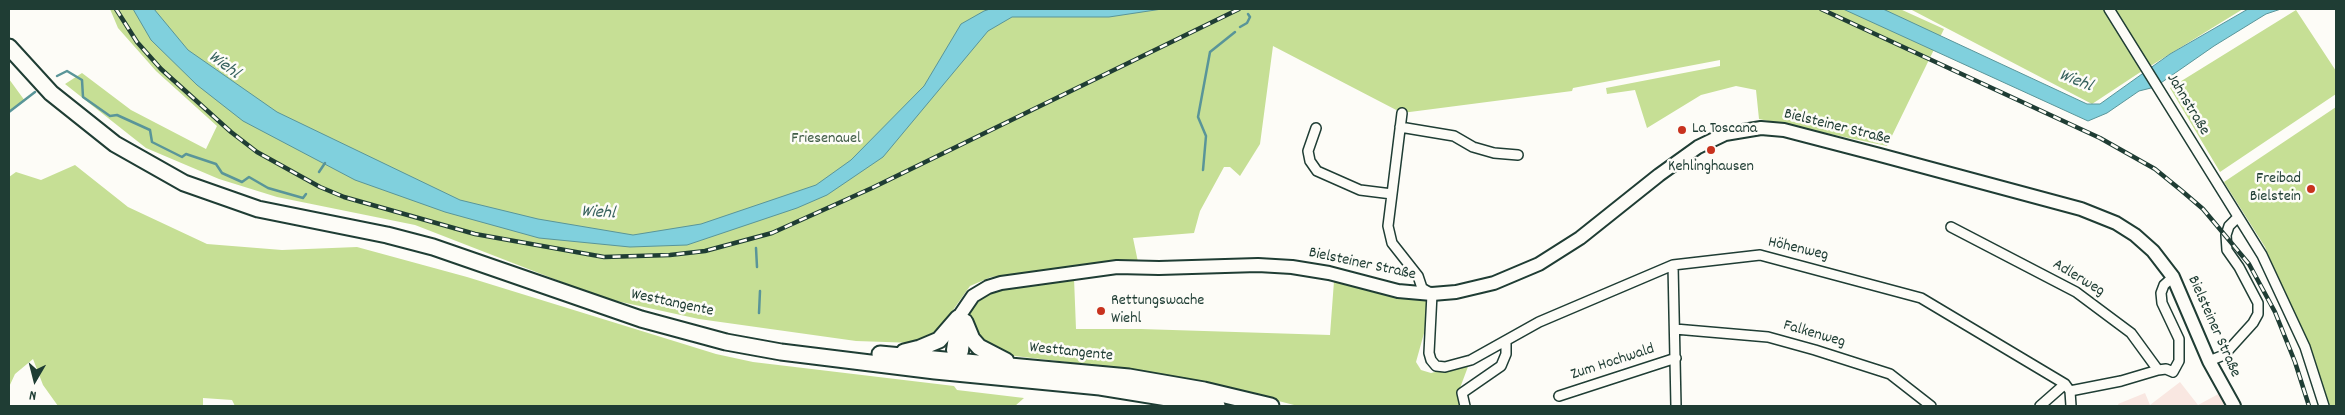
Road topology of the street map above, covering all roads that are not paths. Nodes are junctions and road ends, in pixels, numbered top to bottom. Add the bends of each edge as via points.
1 (2109, 9) edge
2 (9, 46) edge
3 (1402, 113) dead end
4 (1400, 127) junction
5 (1316, 128) dead end
6 (1518, 155) dead end
7 (1392, 194) junction
8 (2238, 217) junction
9 (1951, 228) dead end
10 (1673, 265) junction
11 (2173, 277) junction
12 (1432, 294) junction
13 (613, 309) junction
14 (961, 320) junction
15 (1675, 329) junction
16 (1506, 342) junction
17 (888, 355) junction
18 (1676, 358) junction
19 (957, 360) junction
20 (2209, 361) junction
21 (1019, 366) junction
22 (2158, 370) junction
23 (935, 371) junction
24 (970, 374) junction
25 (2068, 388) junction
26 (1559, 396) dead end
27 (1216, 406) edge
28 (1271, 406) edge
29 (1465, 406) edge
30 (1676, 406) edge
31 (1931, 406) edge
32 (2040, 406) edge
33 (2071, 406) edge
34 (2234, 406) edge
35 (2324, 406) edge

1 - 8 street, Jahnstraße
2 - 13 main road via 51,93 93,128 184,183 258,209 433,247
3 - 4 street
4 - 6 street via 1454,136 1494,154
4 - 7 street
5 - 7 street via 1308,151 1317,171 1360,190
7 - 12 street via 1388,226 1392,243 1418,276 1422,288
8 - 20 street via 2226,235 2227,250 2258,303 2258,314 2224,354
8 - 35 street, Jahnstraße via 2262,255 2285,302 2305,347
9 - 22 street, Adlerweg via 2076,292 2131,333
10 - 15 street, Zum Hochwald
10 - 16 street, Höhenweg via 1539,322
10 - 25 street, Höhenweg via 1760,255 1921,298
11 - 12 main road, Bielsteiner Straße via 2153,251 2135,235 2116,223 2081,209 1784,130 1761,128 1725,134 1698,147 1580,238 1539,264 1494,283
11 - 20 main road, Bielsteiner Straße
11 - 22 street via 2161,293 2162,303 2179,340 2179,361 2173,372
12 - 14 main road, Bielsteiner Straße via 1398,292 1292,267 1159,268 1115,274 1096,271 1001,283 979,291 967,305
12 - 16 street, Höhenweg via 1429,353 1436,366 1445,367 1471,360
13 - 17 main road, Westtangente via 753,338
13 - 23 main road, Westtangente via 670,328 744,346
14 - 17 main road via 933,343
14 - 19 main road via 953,348
14 - 21 main road via 979,347
15 - 18 street, Zum Hochwald
15 - 31 street, Falkenweg via 1768,337 1815,350 1890,374
16 - 29 street via 1501,366 1462,393
17 - 19 main road, Westtangente
18 - 26 street, Zum Hochwald
18 - 30 street, Zum Hochwald
19 - 21 main road, Westtangente
19 - 23 main road
19 - 24 main road
20 - 34 main road, Bielsteiner Straße
21 - 28 main road, Westtangente via 1157,381
22 - 25 street via 2121,381
23 - 24 main road, Westtangente
24 - 27 main road, Westtangente via 1100,387
25 - 32 street
25 - 33 street

